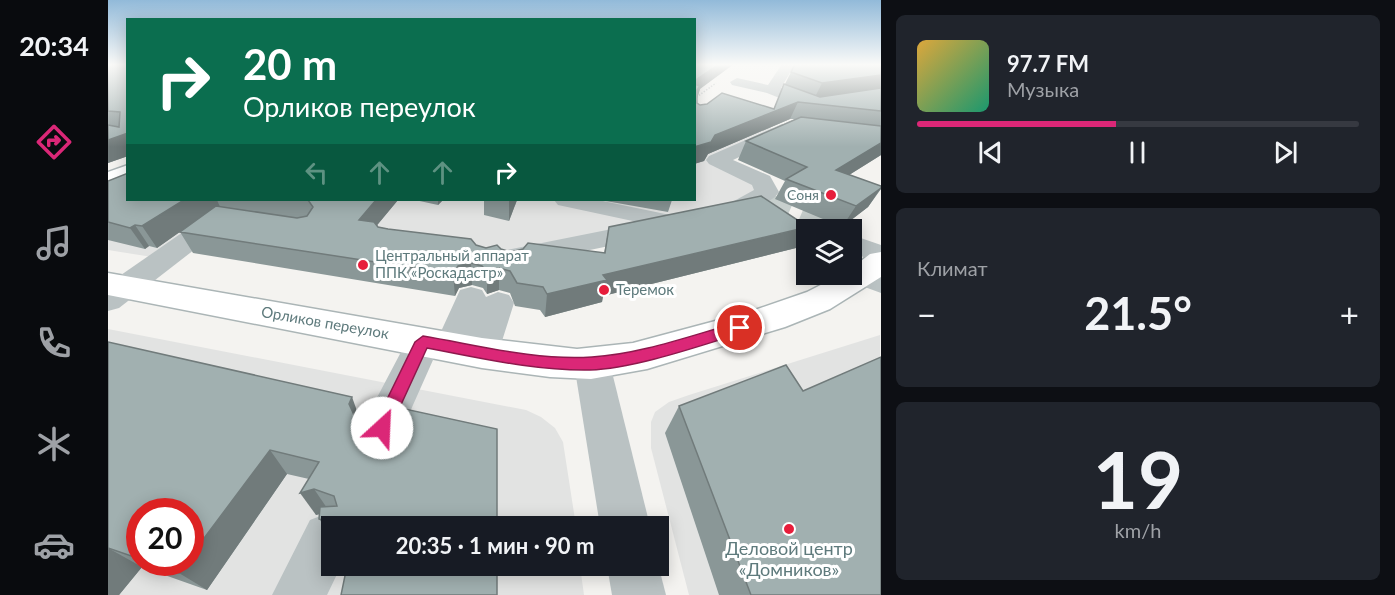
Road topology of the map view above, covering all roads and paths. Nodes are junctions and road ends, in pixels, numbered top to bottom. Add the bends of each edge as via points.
1 (776, 92) edge
2 (880, 96) edge
3 (801, 128) edge
4 (126, 173) edge
5 (126, 179) edge
6 (108, 180) edge
7 (108, 188) edge
8 (572, 201) edge
9 (233, 214) edge
10 (689, 221) junction
11 (862, 254) edge
12 (511, 263) edge
13 (872, 266) edge
14 (114, 290) edge
15 (484, 301) dead end
16 (452, 347) junction
17 (592, 364) junction
18 (382, 428) edge
19 (623, 516) edge
20 (321, 550) edge
21 (635, 576) edge
22 (299, 595) edge
23 (639, 595) edge

1 - 2 street via 812,106
3 - 10 street via 790,126 716,160 762,181 767,192 755,206
4 - 6 main road
5 - 7 main road
8 - 10 street
9 - 14 street
10 - 12 street via 513,257
11 - 13 street
13 - 17 main road, Орликов переулок via 792,312 678,346
14 - 16 main road, Орликов переулок
15 - 16 street
16 - 17 main road, Орликов переулок via 539,362
16 - 18 street
17 - 19 street
20 - 22 street
21 - 23 street

